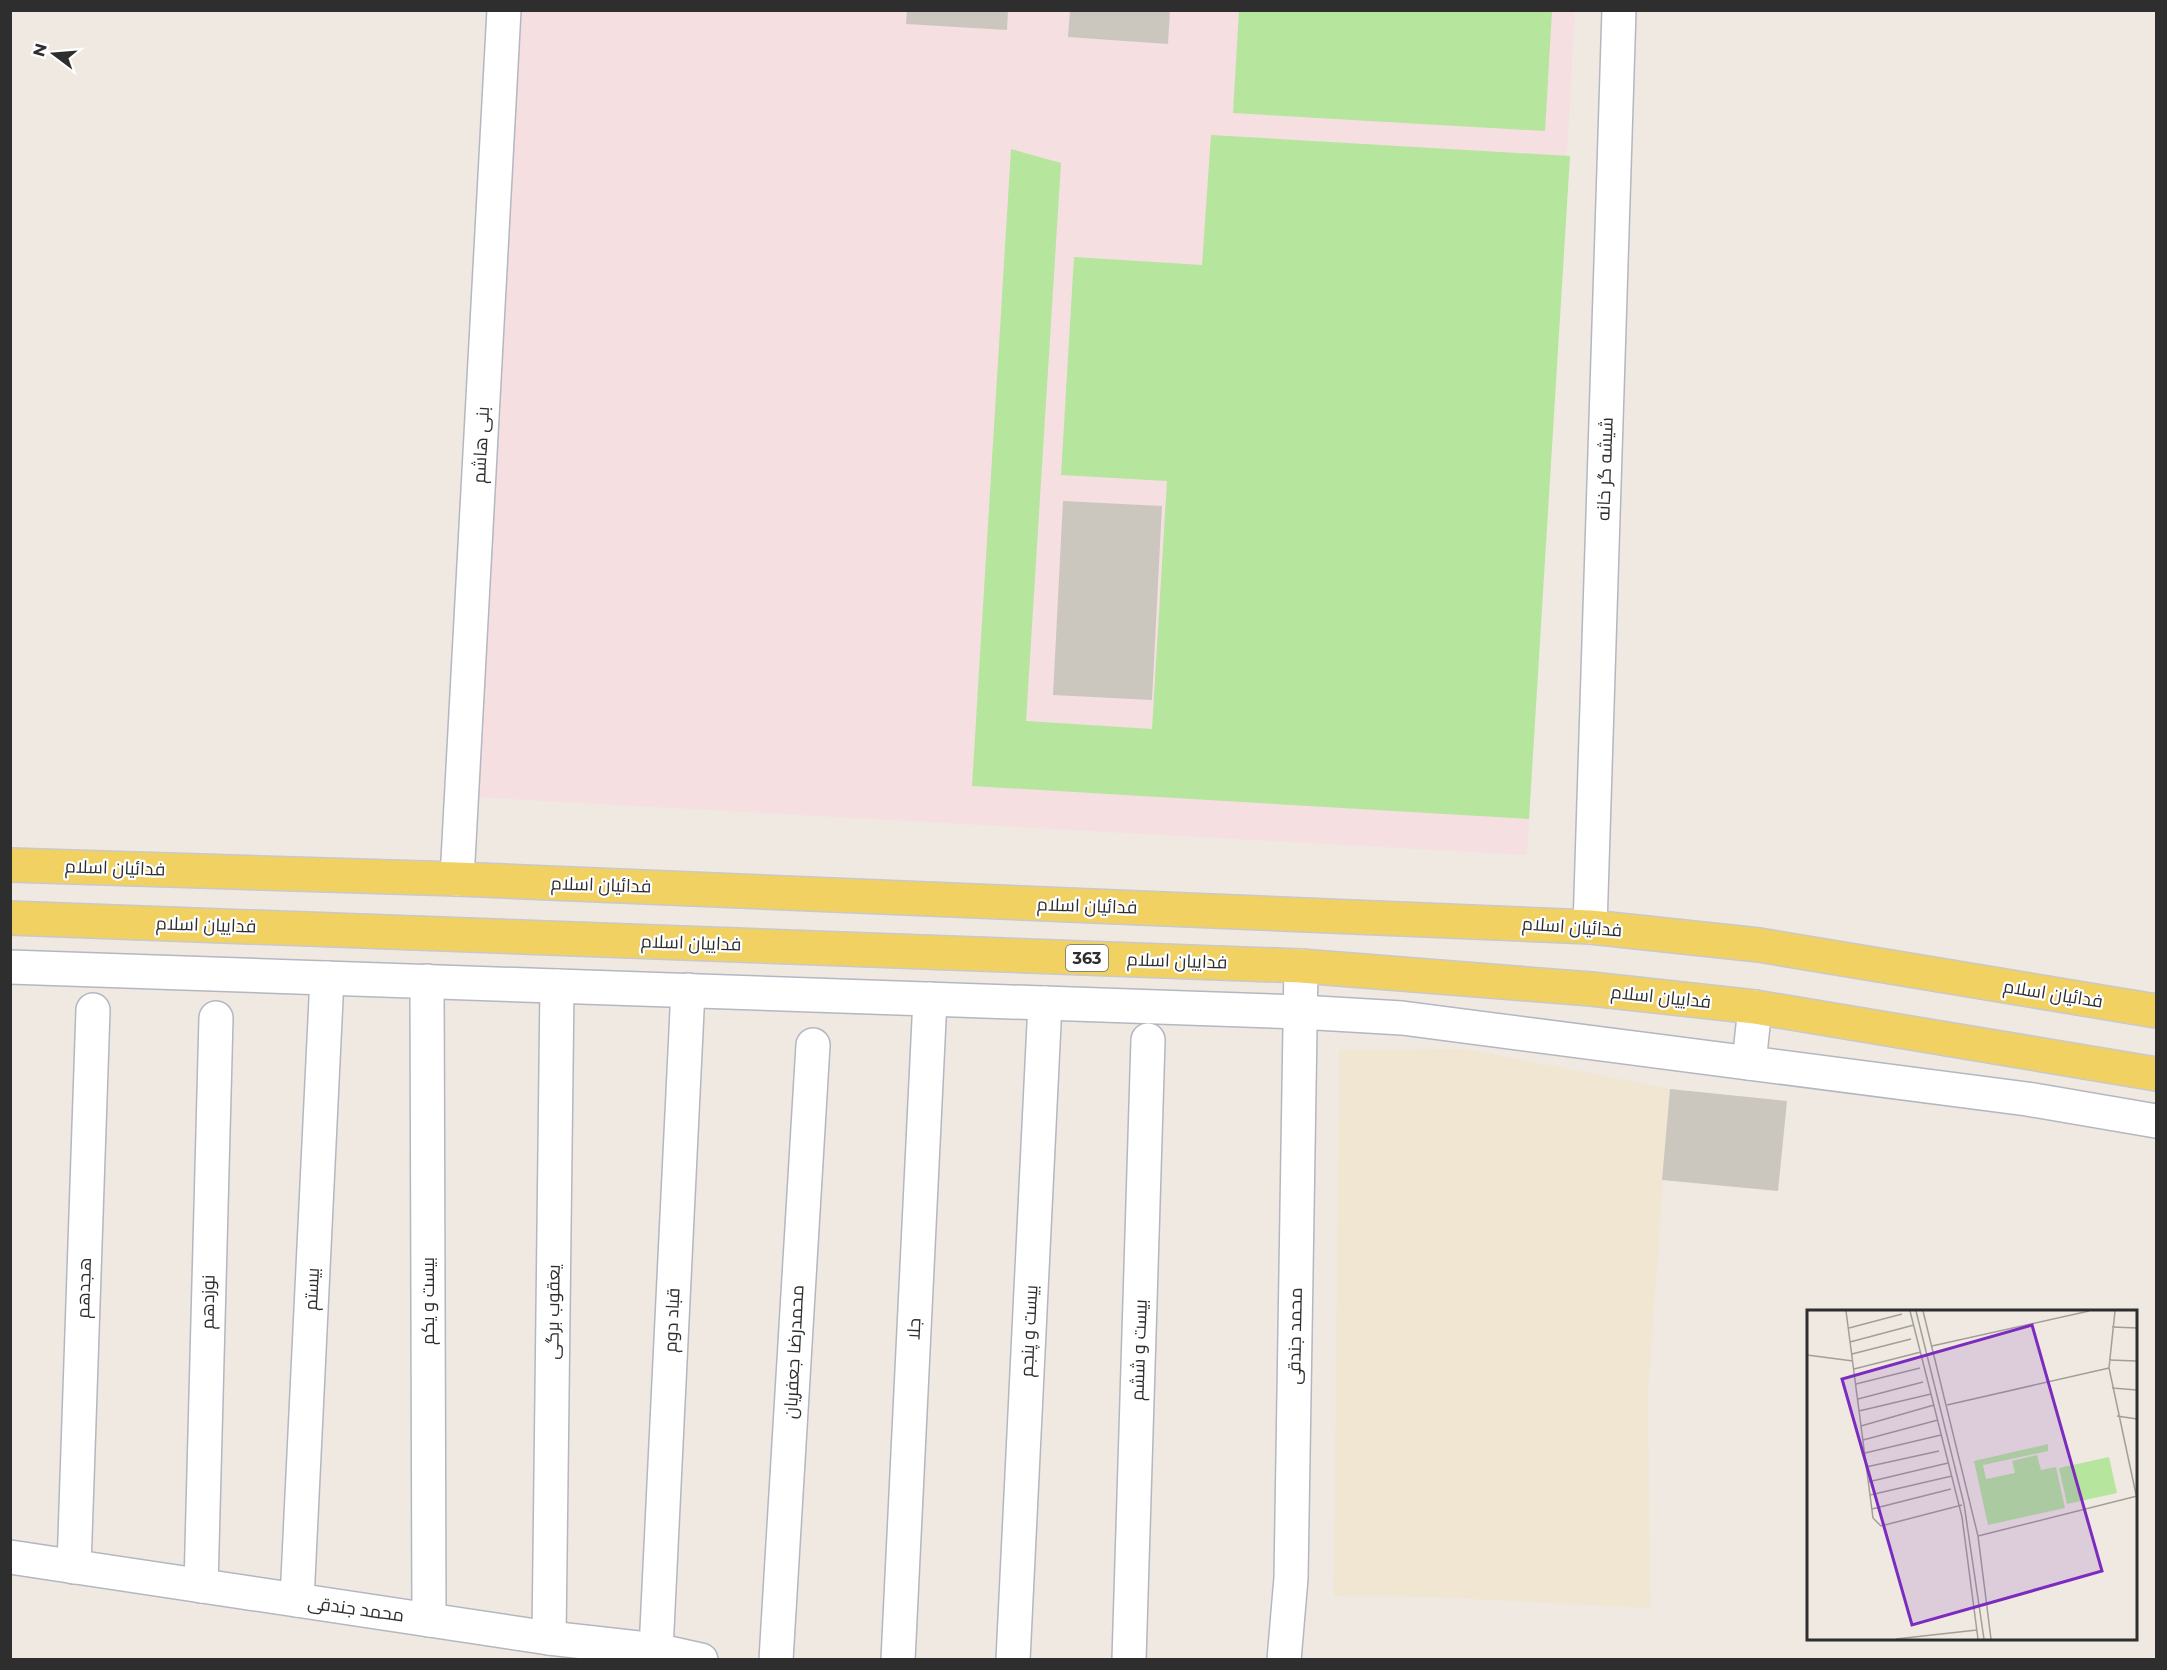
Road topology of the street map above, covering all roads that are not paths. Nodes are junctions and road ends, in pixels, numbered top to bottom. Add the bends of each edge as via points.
1 (504, 10) edge
2 (1619, 10) edge
3 (10, 865) edge
4 (457, 879) junction
5 (10, 918) edge
6 (1590, 927) junction
7 (1301, 966) junction
8 (10, 967) edge
9 (327, 978) junction
10 (427, 981) junction
11 (557, 986) junction
12 (688, 990) junction
13 (930, 999) junction
14 (1046, 1003) junction
15 (1755, 1007) junction
16 (93, 1010) dead end
17 (2157, 1011) edge
18 (1300, 1012) junction
19 (216, 1018) dead end
20 (1148, 1040) dead end
21 (813, 1045) dead end
22 (1749, 1063) junction
23 (2157, 1074) edge
24 (2157, 1121) edge
25 (10, 1557) edge
26 (74, 1567) junction
27 (201, 1586) junction
28 (297, 1600) junction
29 (429, 1620) junction
30 (549, 1638) junction
31 (656, 1650) junction
32 (701, 1659) edge
33 (776, 1659) edge
34 (898, 1659) edge
35 (1012, 1659) edge
36 (1129, 1659) edge
37 (1284, 1659) edge

1 - 4 street, بنی هاشم
2 - 6 street, شیشه گر خانه
3 - 4 main road, فدائیان اسلام
4 - 6 main road, فدائیان اسلام
5 - 7 main road, فداییان اسلام / 363
6 - 17 main road, فدائیان اسلام via 1759,945
7 - 15 main road, فداییان اسلام / 363 via 1592,989
7 - 18 street, محمد جندقی
8 - 9 street
9 - 10 street
9 - 28 street, بیستم
10 - 11 street
10 - 29 street, بیست و یکم
11 - 12 street
11 - 30 street, یعقوب برگی
12 - 13 street
12 - 31 street, قباد دوم
13 - 14 street
13 - 34 street, جلا
14 - 18 street
14 - 35 street, بیست و پنجم
15 - 22 street
15 - 23 main road, فداییان اسلام / 363
16 - 26 street, هجدهم
18 - 22 street via 1402,1018
18 - 37 street, محمد جندقی via 1291,1578
19 - 27 street, نوزدهم
20 - 36 street, بیست و ششم
21 - 33 street, محمدرضا جعفریان
22 - 24 street via 2027,1099
25 - 26 street, محمد جندقی
26 - 27 street, محمد جندقی
27 - 28 street, محمد جندقی
28 - 29 street, محمد جندقی
29 - 30 street, محمد جندقی
30 - 31 street, محمد جندقی
31 - 32 street, محمد جندقی

